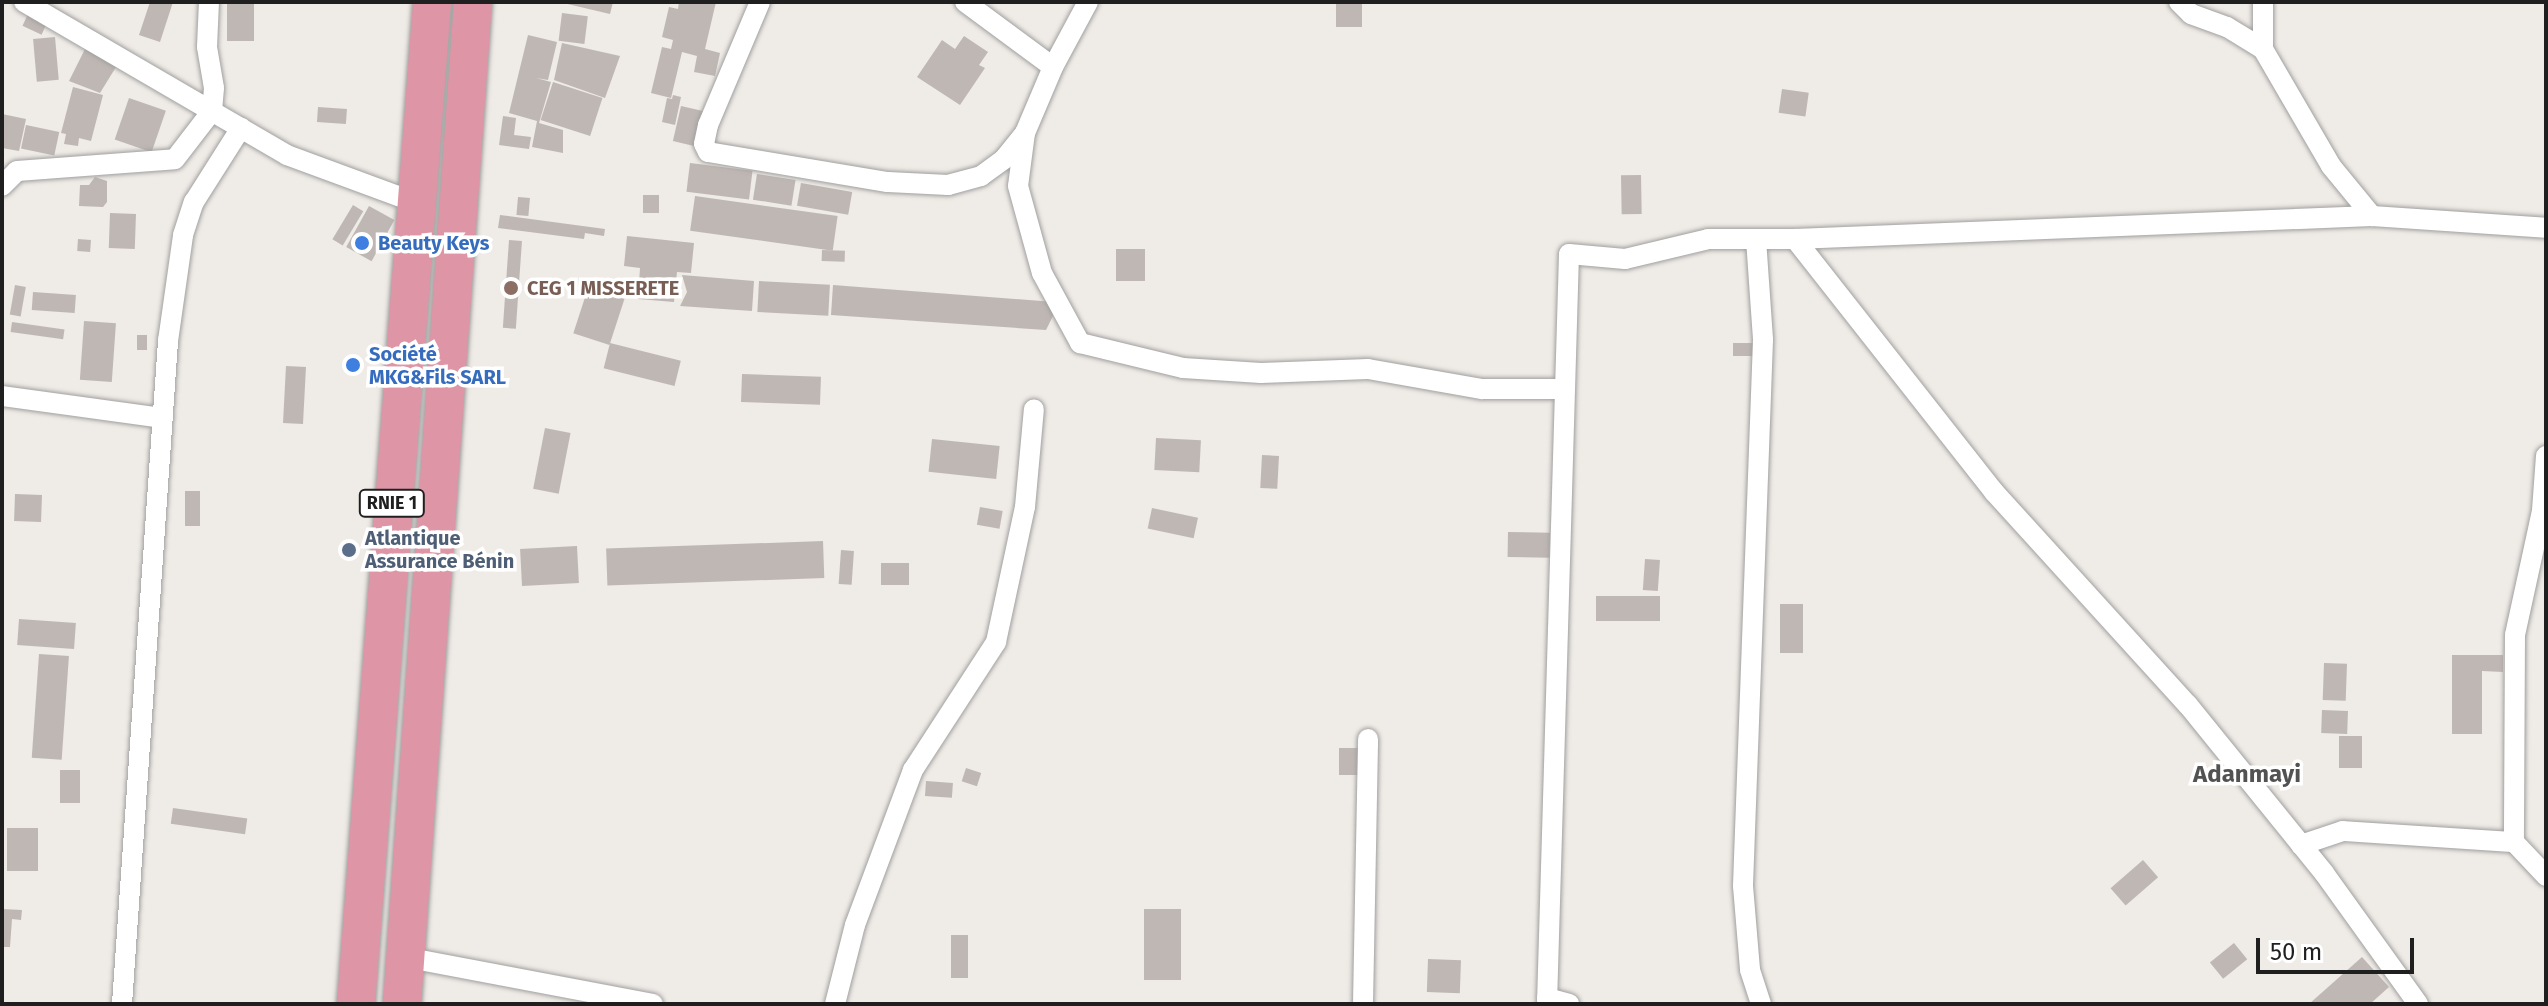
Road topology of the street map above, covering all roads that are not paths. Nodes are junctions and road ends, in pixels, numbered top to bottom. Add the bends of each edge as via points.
1 (24, 2) edge
2 (209, 2) edge
3 (432, 2) edge
4 (473, 2) edge
5 (488, 2) edge
6 (760, 2) edge
7 (965, 2) edge
8 (1088, 2) edge
9 (2179, 2) edge
10 (2263, 2) edge
11 (2263, 49) junction
12 (1053, 67) junction
13 (212, 111) junction
14 (241, 128) junction
15 (1025, 133) junction
16 (2, 186) edge
17 (417, 203) junction
18 (2372, 216) junction
19 (2546, 228) edge
20 (1756, 239) junction
21 (1795, 239) junction
22 (1564, 389) junction
23 (2, 396) edge
24 (1034, 409) dead end
25 (162, 418) junction
26 (2546, 456) edge
27 (1368, 739) dead end
28 (2514, 842) junction
29 (2301, 845) junction
30 (2546, 876) edge
31 (420, 960) junction
32 (1547, 1001) edge
33 (122, 1004) edge
34 (356, 1004) edge
35 (402, 1004) edge
36 (417, 1004) edge
37 (653, 1004) edge
38 (835, 1004) edge
39 (1363, 1004) edge
40 (1569, 1004) edge
41 (1761, 1004) edge
42 (2418, 1004) edge

1 - 13 street
2 - 13 street
3 - 17 highway, RNIE 1
4 - 35 highway, RNIE 1
5 - 31 street
6 - 15 street via 708,125 708,152 888,182 948,185 981,176
7 - 12 street
8 - 12 street
9 - 11 street via 2191,14 2227,27
10 - 11 street
11 - 18 street via 2331,166
12 - 15 street
13 - 14 street
13 - 16 street via 175,159 17,171
14 - 17 street via 287,155
14 - 25 street via 194,202 183,235
15 - 22 street via 1018,186 1042,273 1080,343 1183,368 1261,373 1368,369 1482,389
17 - 34 highway, RNIE 1
18 - 19 street
18 - 21 street
20 - 21 street
20 - 22 street via 1708,239 1625,259 1569,254
20 - 41 street via 1763,340 1743,886 1750,970
21 - 29 street via 1994,492 2188,705
22 - 32 street
23 - 25 street
24 - 38 street via 1025,507 996,642 913,770 855,925
25 - 33 street
26 - 28 street via 2542,511 2515,635
27 - 39 street
28 - 29 street via 2343,831
28 - 30 street
29 - 42 street
31 - 36 street
31 - 37 street
32 - 40 street

